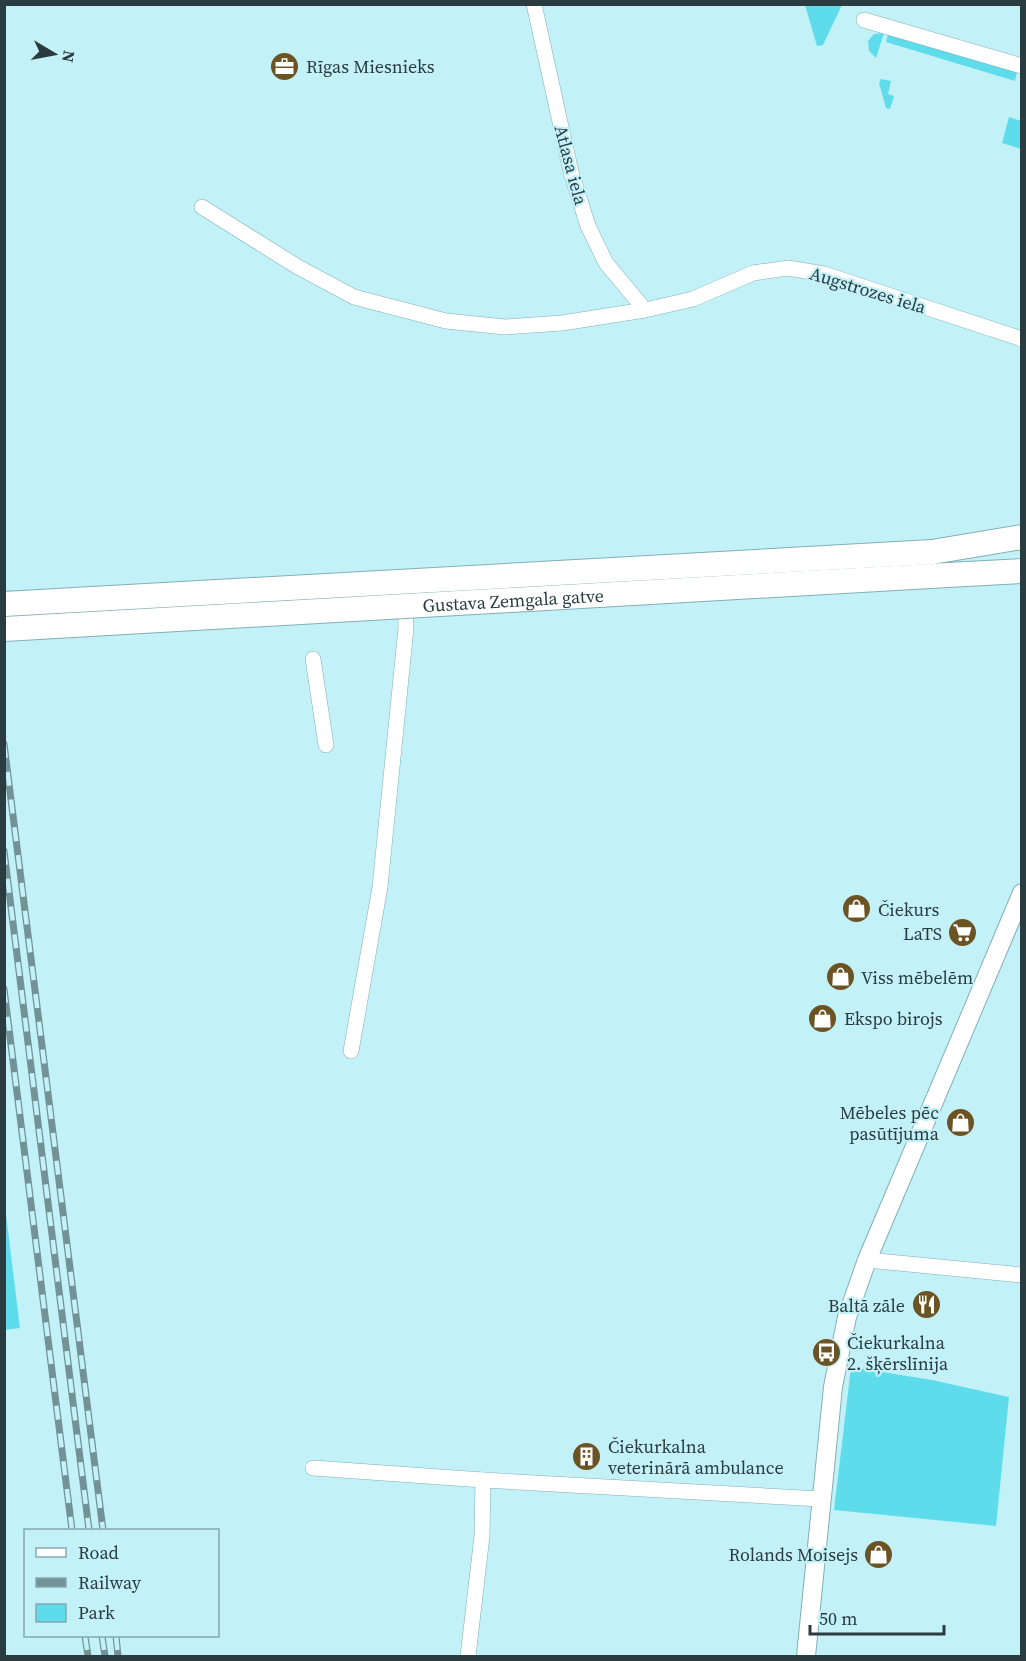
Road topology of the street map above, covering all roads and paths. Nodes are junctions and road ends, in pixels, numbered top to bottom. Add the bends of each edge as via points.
1 (534, 4) edge
2 (864, 20) dead end
3 (1022, 66) edge
4 (202, 207) dead end
5 (645, 310) junction
6 (1022, 339) edge
7 (1022, 537) edge
8 (1022, 547) edge
9 (932, 552) junction
10 (1022, 571) edge
11 (403, 572) dead end
12 (930, 576) junction
13 (1022, 579) edge
14 (4, 604) edge
15 (4, 629) edge
16 (313, 659) dead end
17 (326, 745) dead end
18 (1022, 893) edge
19 (351, 1051) dead end
20 (867, 1260) junction
21 (1022, 1275) edge
22 (313, 1468) dead end
23 (483, 1480) junction
24 (820, 1499) junction
25 (468, 1656) edge
26 (806, 1656) edge

1 - 5 street, Atlasa iela via 570,172 588,226 606,263
2 - 3 street
4 - 5 street, Augstrozes iela via 354,297 446,321 505,327
5 - 6 street, Augstrozes iela via 693,299 753,273 799,269
7 - 9 main road
8 - 9 main road, Gustava Zemgala gatve
9 - 14 main road, Gustava Zemgala gatve, bridge
10 - 12 main road, Gustava Zemgala gatve
11 - 19 street via 406,628 380,887
12 - 13 main road
12 - 15 main road, Gustava Zemgala gatve, bridge
16 - 17 street
18 - 20 street
20 - 21 street
20 - 24 street via 838,1355
22 - 23 street
23 - 24 street
23 - 25 street via 482,1536
24 - 26 street

